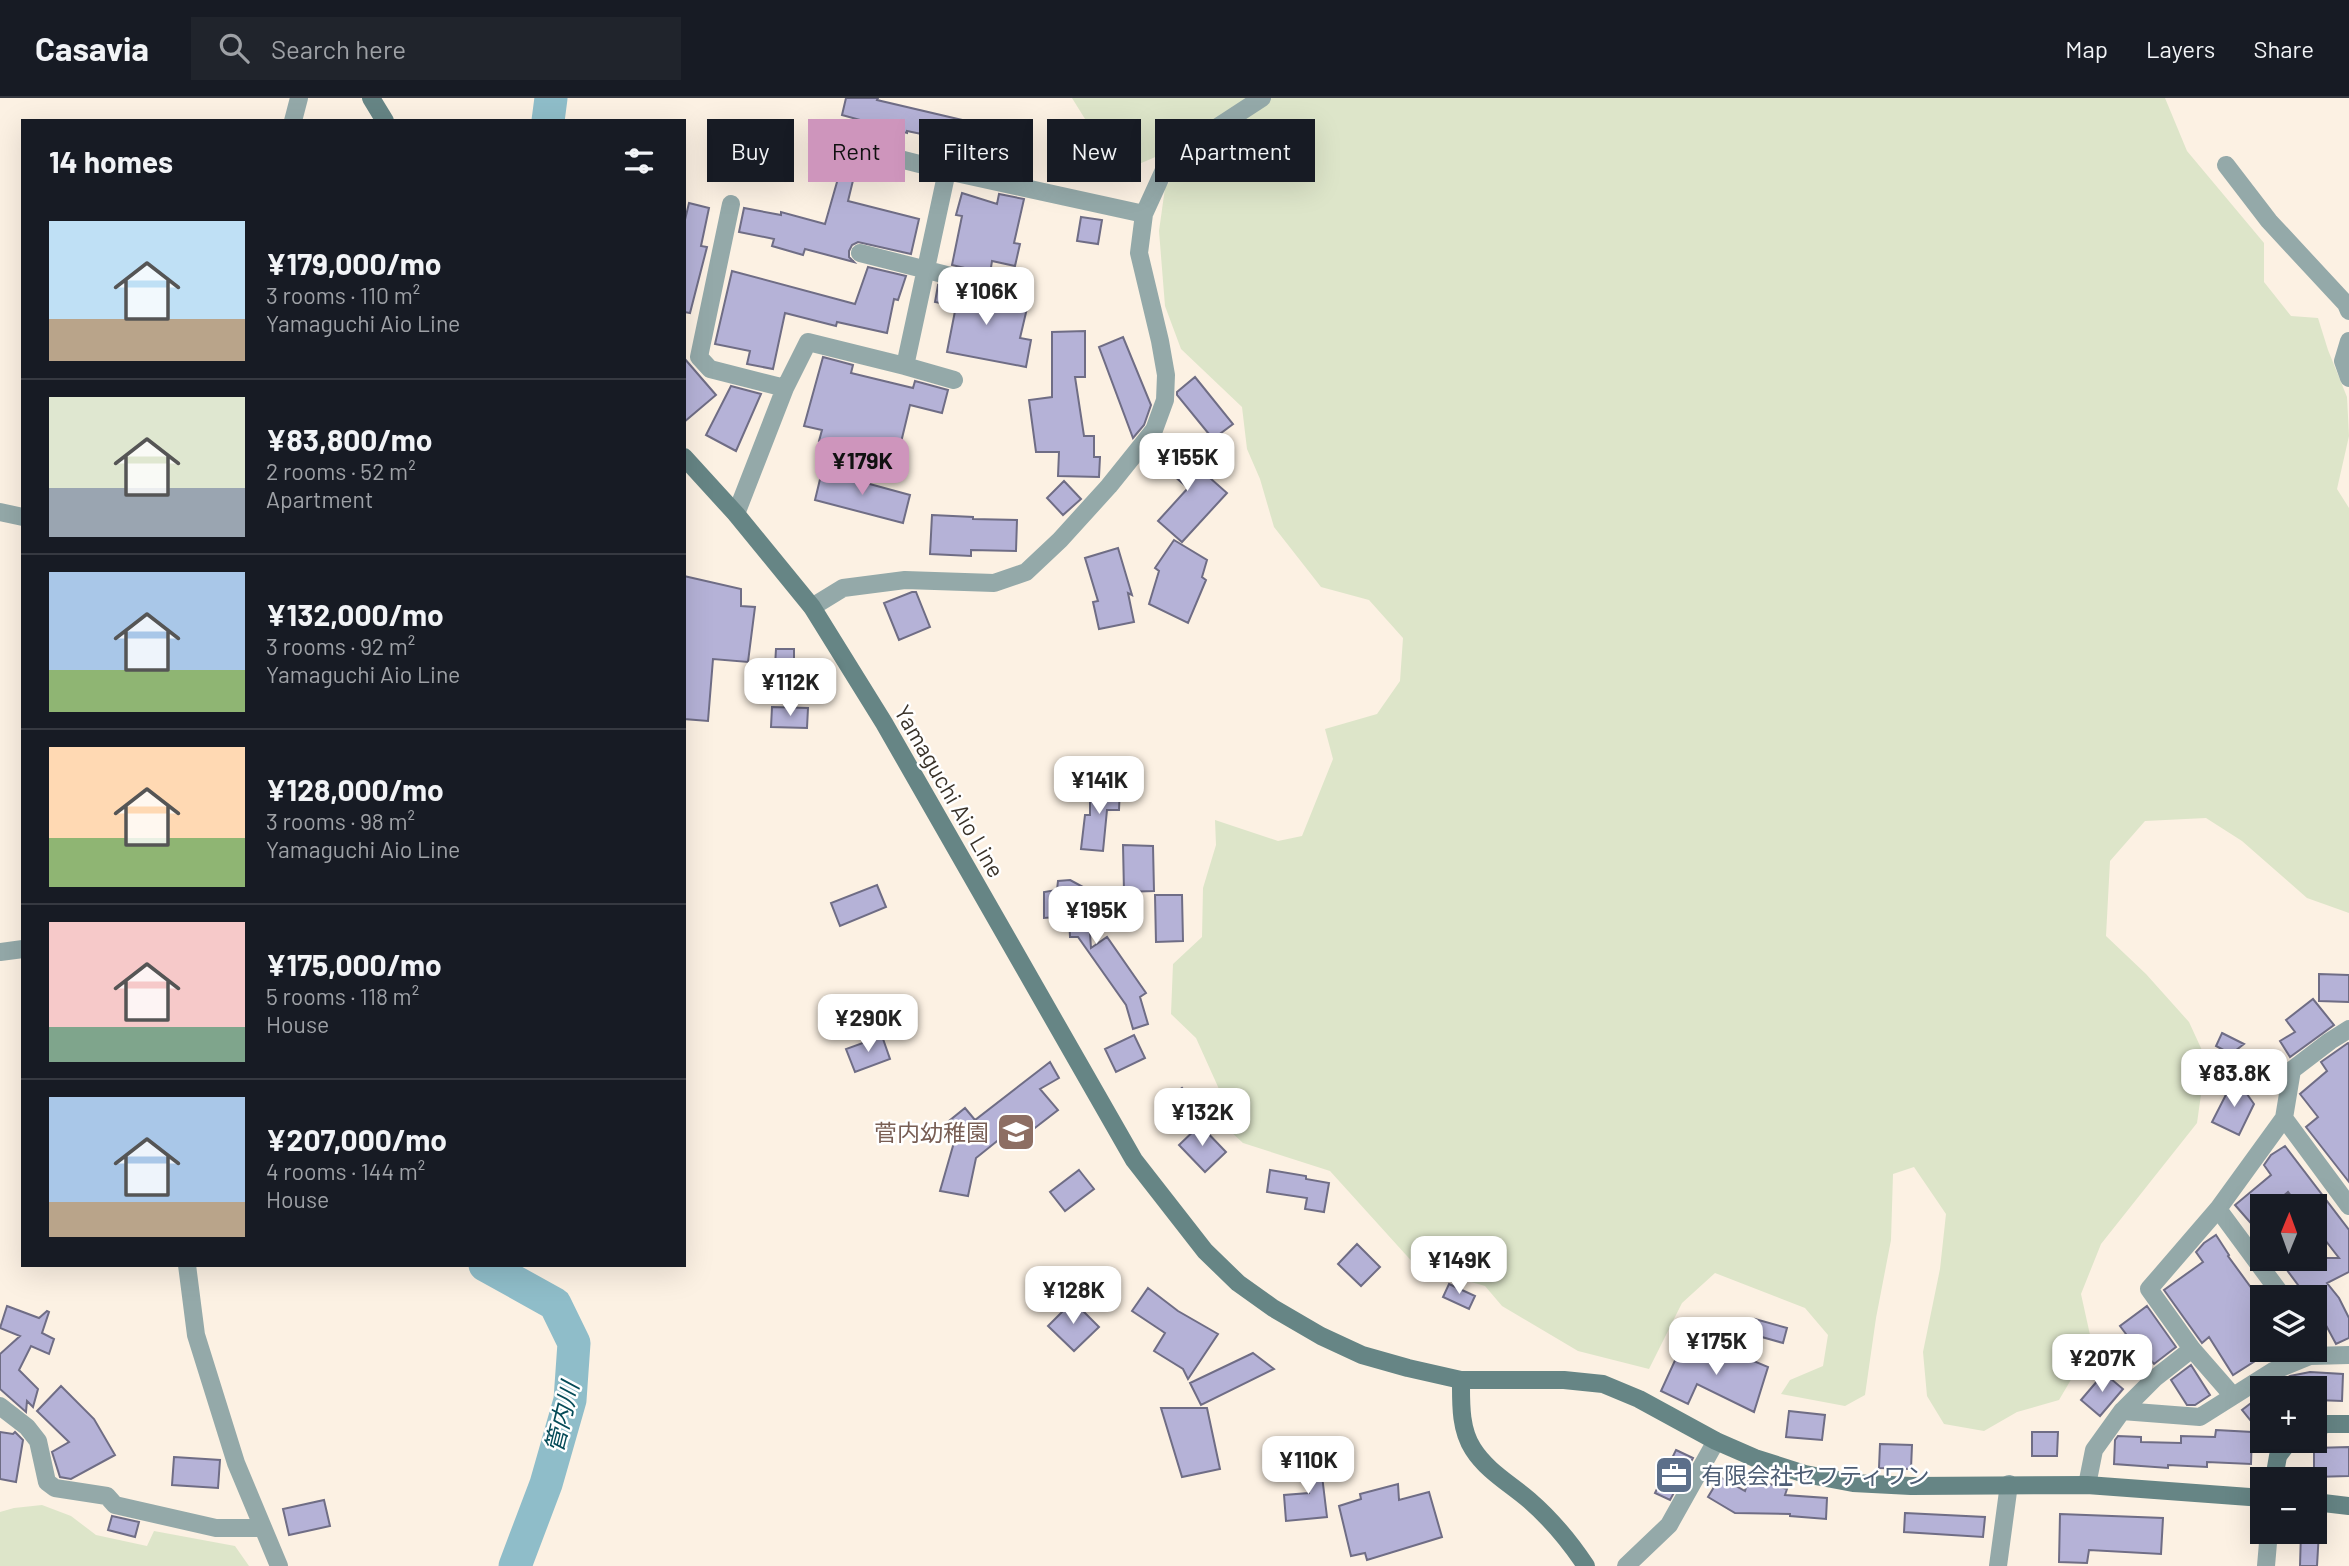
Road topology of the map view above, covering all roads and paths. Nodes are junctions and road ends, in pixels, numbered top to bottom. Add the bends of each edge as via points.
1 (299, 98) edge
2 (371, 98) edge
3 (1262, 98) edge
4 (294, 119) edge
5 (384, 119) edge
6 (2226, 165) dead end
7 (945, 182) edge
8 (997, 182) edge
9 (730, 204) dead end
10 (1144, 214) junction
11 (860, 253) dead end
12 (926, 269) junction
13 (998, 288) dead end
14 (2349, 311) edge
15 (2349, 341) edge
16 (905, 366) junction
17 (2349, 378) edge
18 (954, 380) dead end
19 (785, 387) junction
20 (686, 459) edge
21 (0, 512) edge
22 (736, 514) junction
23 (21, 517) edge
24 (812, 607) junction
25 (21, 949) edge
26 (0, 952) edge
27 (2349, 1029) edge
28 (2284, 1118) junction
29 (2349, 1206) edge
30 (2218, 1209) junction
31 (187, 1267) edge
32 (2274, 1285) edge
33 (2192, 1349) junction
34 (2327, 1353) edge
35 (2349, 1355) edge
36 (2291, 1362) edge
37 (1461, 1380) junction
38 (2233, 1396) junction
39 (0, 1406) edge
40 (2122, 1411) junction
41 (2327, 1423) edge
42 (2349, 1423) edge
43 (1716, 1441) junction
44 (2009, 1484) junction
45 (2087, 1485) junction
46 (2250, 1496) edge
47 (2327, 1503) edge
48 (2349, 1506) edge
49 (263, 1528) junction
50 (2268, 1544) edge
51 (279, 1566) edge
52 (1586, 1566) edge
53 (1626, 1566) edge
54 (1998, 1566) edge
55 (2266, 1566) edge

1 - 4 street
2 - 5 main road
3 - 10 street via 1193,143 1164,170
6 - 14 street
7 - 12 street
8 - 10 street
9 - 19 street via 699,357 710,369
10 - 24 street via 1139,253 1160,341 1165,400 1154,430 1109,486 1026,572 994,583 905,580 843,588
11 - 12 street
12 - 13 street
12 - 16 street
15 - 17 street via 2343,361
16 - 18 street
16 - 19 street via 808,342
19 - 22 street
20 - 22 main road, Yamaguchi Aio Line
21 - 23 street
22 - 24 main road, Yamaguchi Aio Line
24 - 37 main road, Yamaguchi Aio Line via 884,723 1134,1160 1205,1251 1238,1283 1321,1336 1362,1355
25 - 26 street
27 - 28 street via 2292,1070
28 - 29 street
28 - 30 street
30 - 32 street
30 - 33 street via 2149,1289
31 - 49 street via 196,1335 236,1463
33 - 38 street
33 - 40 street
34 - 35 street
36 - 38 street
37 - 43 main road, Yamaguchi Aio Line via 1604,1384
37 - 52 main road via 1463,1423 1471,1447 1489,1470 1558,1528
38 - 40 street via 2200,1417
39 - 49 street via 37,1441 47,1482 55,1488 107,1496 115,1505 216,1528
40 - 45 street via 2094,1451
41 - 42 main road
43 - 44 main road, Yamaguchi Aio Line via 1793,1470 1853,1483
43 - 53 street via 1669,1525
44 - 45 main road, Yamaguchi Aio Line
44 - 54 street
45 - 46 main road, Yamaguchi Aio Line
47 - 48 main road
49 - 51 street
50 - 55 street

